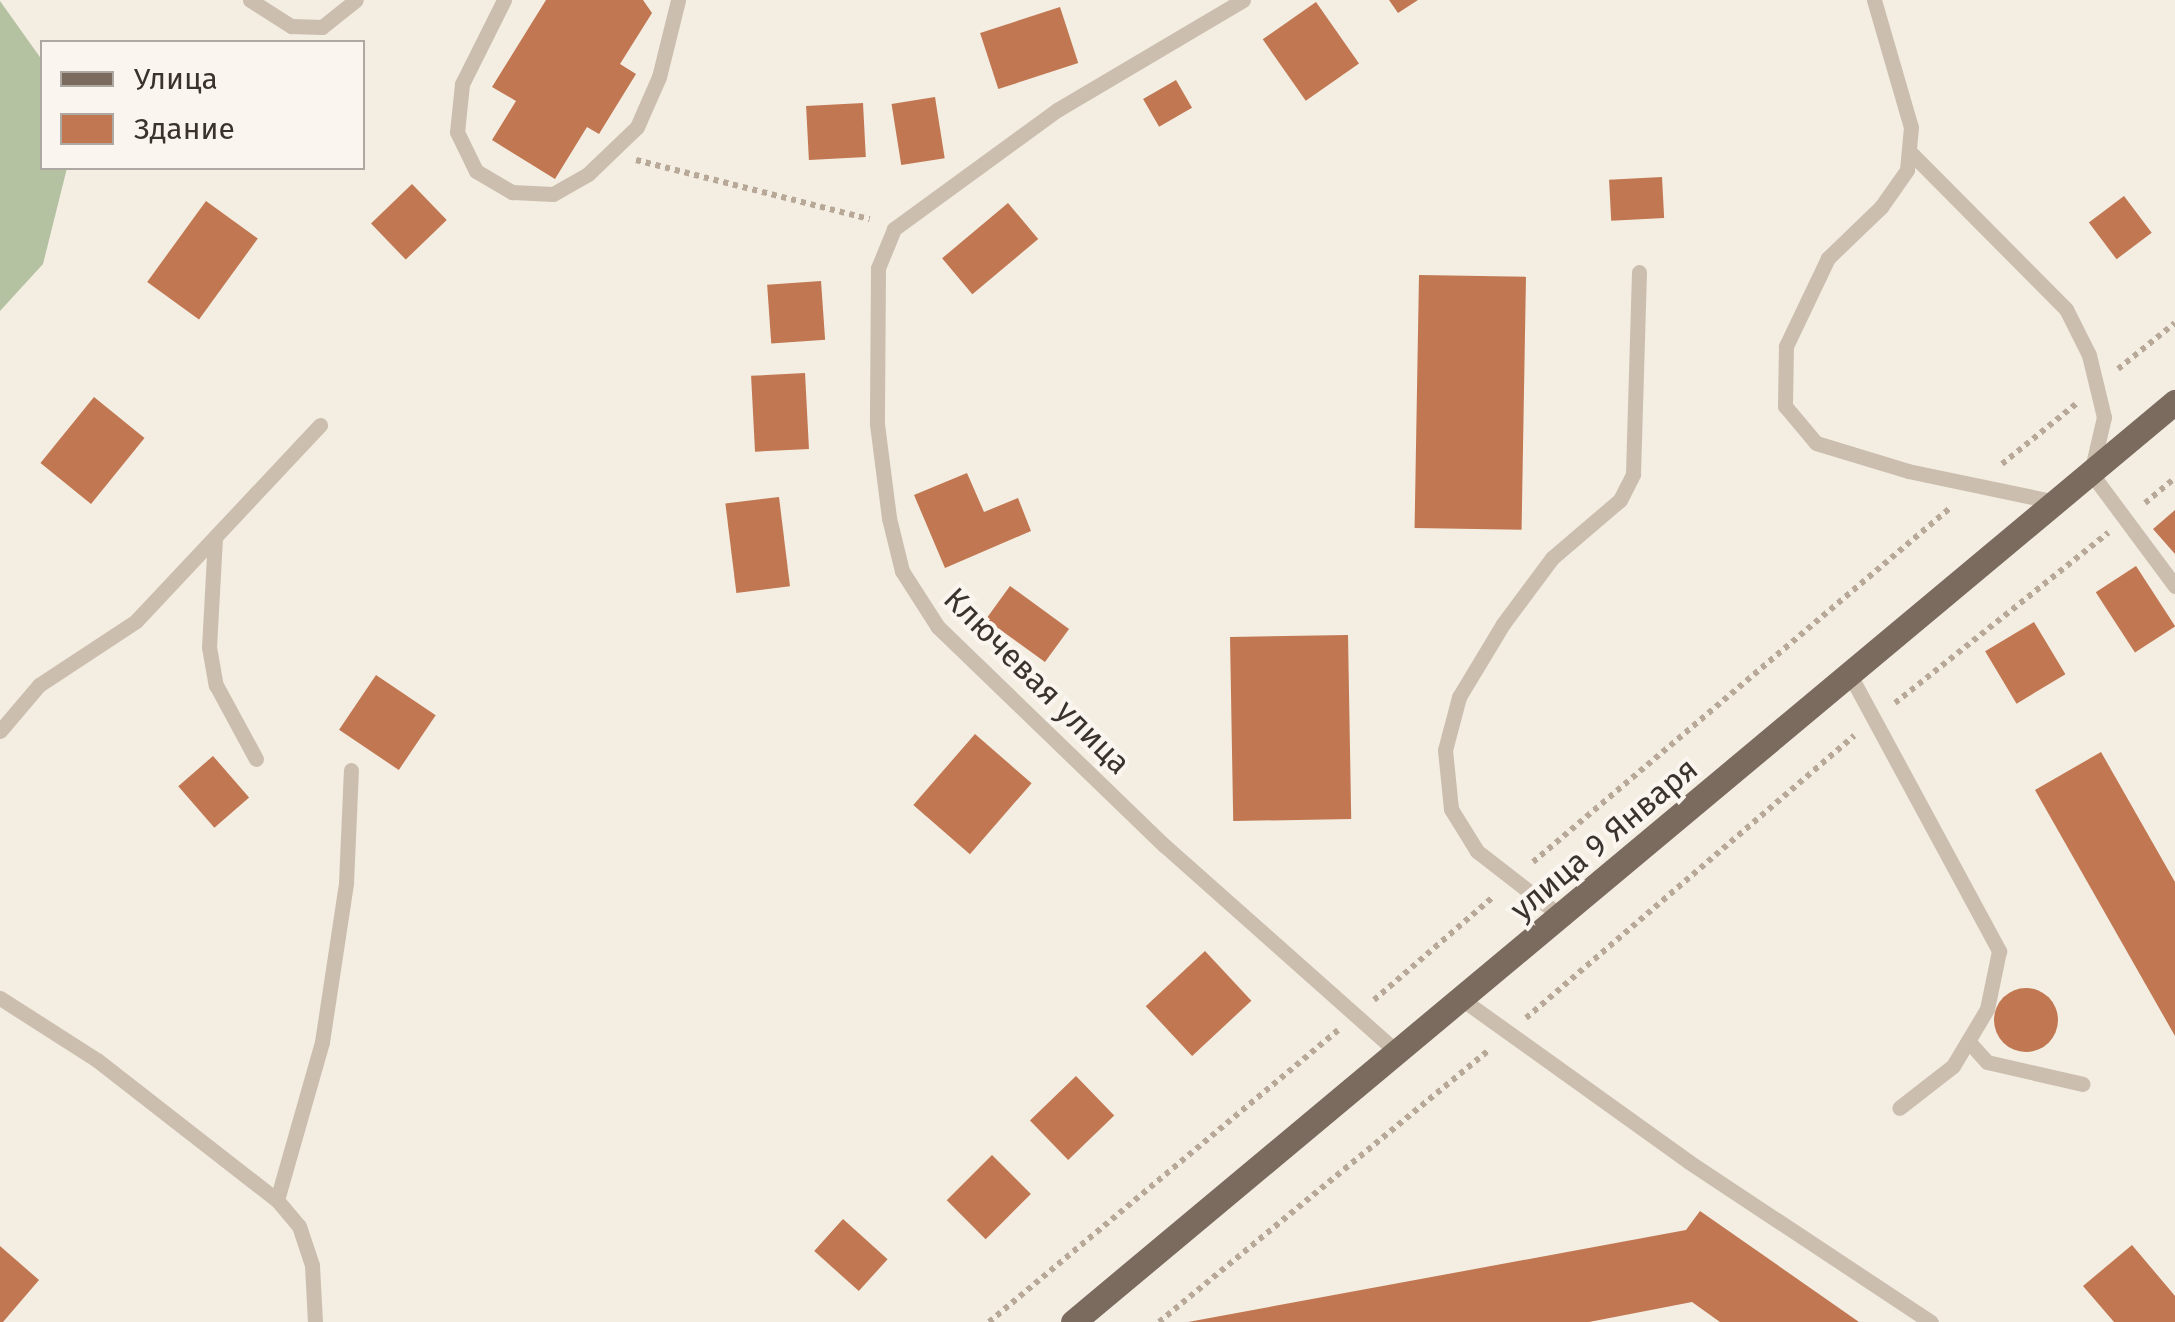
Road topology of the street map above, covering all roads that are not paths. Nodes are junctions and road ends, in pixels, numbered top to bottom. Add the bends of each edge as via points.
1 (250, 0) edge
2 (356, 0) edge
3 (504, 0) edge
4 (678, 0) edge
5 (1243, 0) edge
6 (1874, 0) edge
7 (1909, 152) junction
8 (1639, 272) dead end
9 (2175, 402) edge
10 (320, 425) dead end
11 (2091, 473) junction
12 (2056, 502) junction
13 (215, 537) junction
14 (2175, 589) edge
15 (1850, 675) junction
16 (0, 731) edge
17 (256, 759) dead end
18 (351, 770) dead end
19 (1562, 917) junction
20 (0, 998) edge
21 (1463, 1000) junction
22 (1968, 1041) junction
23 (1399, 1054) junction
24 (2083, 1084) dead end
25 (1898, 1108) dead end
26 (277, 1200) junction
27 (316, 1322) edge
28 (1072, 1322) edge
29 (1931, 1322) edge

1 - 2 lane via 291,26 322,27
3 - 4 lane via 462,84 457,132 476,171 512,192 553,194 588,174 637,127 659,77
5 - 23 lane, Ключевая улица via 1057,110 894,229 878,268 876,424 902,571 938,627 1165,846
6 - 7 lane via 1911,127
7 - 11 lane via 2066,310 2104,417
7 - 12 lane via 1908,170 1881,207 1828,258 1786,346 1785,406 1816,443
8 - 19 lane via 1633,474 1620,500 1552,558 1503,624 1459,697 1445,750 1452,810 1477,851
9 - 11 main road, улица 9 Января
10 - 13 lane
11 - 12 main road, улица 9 Января
11 - 14 lane
12 - 15 main road, улица 9 Января
13 - 16 lane via 136,621 39,685
13 - 17 lane via 209,647 216,685
15 - 19 main road, улица 9 Января
15 - 22 lane via 1999,950 1987,1009
18 - 26 lane via 346,883 322,1042
19 - 21 main road, улица 9 Января
20 - 26 lane via 97,1060
21 - 23 main road, улица 9 Января
21 - 29 lane via 1688,1162
22 - 24 lane via 1987,1062
22 - 25 lane via 1953,1066
23 - 28 main road, улица 9 Января
26 - 27 lane via 298,1226 312,1265

